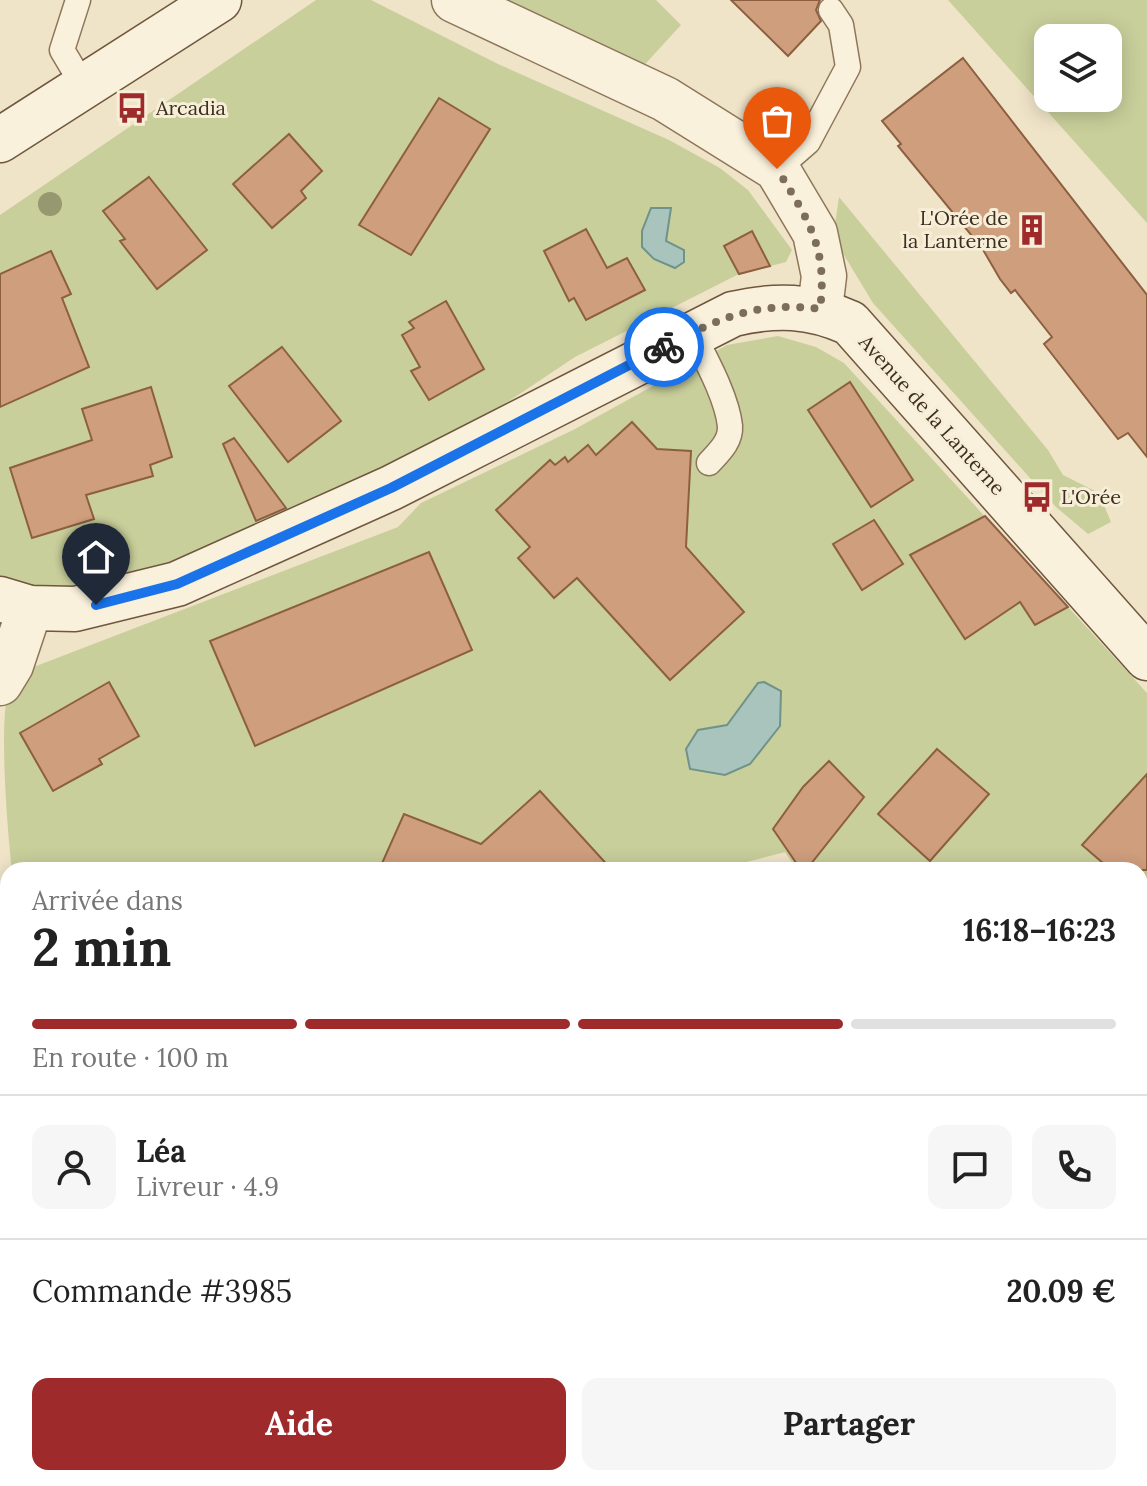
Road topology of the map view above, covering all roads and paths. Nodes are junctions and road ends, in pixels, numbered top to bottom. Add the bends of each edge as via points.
1 (78, 0) edge
2 (219, 0) edge
3 (454, 0) edge
4 (831, 10) dead end
5 (84, 87) junction
6 (0, 140) edge
7 (777, 169) junction
8 (820, 309) junction
9 (692, 332) junction
10 (709, 463) dead end
11 (15, 604) edge
12 (1147, 658) edge
13 (0, 683) edge

1 - 5 lane via 62,50
2 - 5 street
3 - 7 street via 665,99
4 - 7 lane via 841,25 848,67 808,142
5 - 6 street
7 - 8 street via 815,233 824,276
8 - 9 street, Avenue de la Lanterne via 766,306
8 - 12 street, Avenue de la Lanterne via 850,323
9 - 10 lane via 730,427 725,446
9 - 11 street, Avenue de la Lanterne via 391,488 177,584 75,609
11 - 13 street via 11,665

